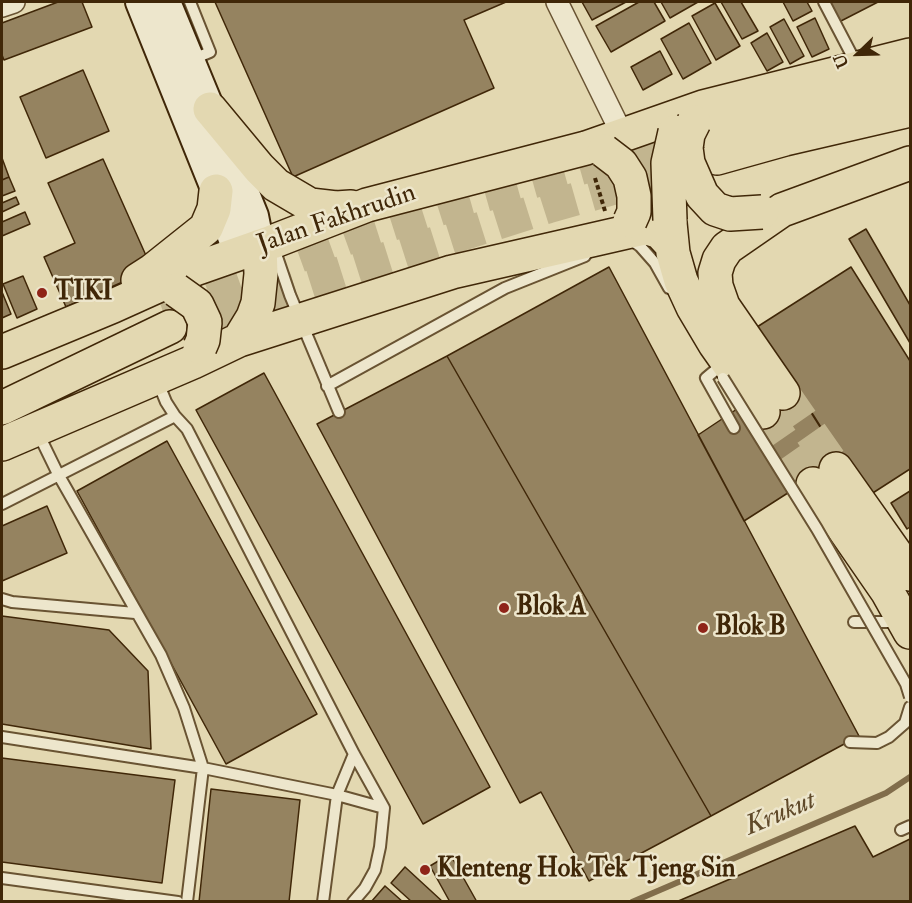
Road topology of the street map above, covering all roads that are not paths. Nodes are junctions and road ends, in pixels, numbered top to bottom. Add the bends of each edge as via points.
1 (14, 2) edge
2 (140, 2) edge
3 (175, 2) edge
4 (557, 2) edge
5 (824, 2) edge
6 (2, 6) edge
7 (910, 55) edge
8 (859, 68) junction
9 (910, 80) edge
10 (210, 109) junction
11 (910, 110) edge
12 (697, 128) junction
13 (602, 145) junction
14 (910, 163) edge
15 (216, 191) junction
16 (367, 205) junction
17 (772, 211) junction
18 (670, 232) junction
19 (613, 238) junction
20 (257, 247) junction
21 (501, 276) junction
22 (676, 300) dead end
23 (168, 302) junction
24 (112, 306) junction
25 (301, 319) junction
26 (239, 340) junction
27 (2, 352) edge
28 (197, 355) junction
29 (719, 367) junction
30 (2, 376) edge
31 (157, 378) junction
32 (327, 386) junction
33 (2, 408) edge
34 (339, 412) dead end
35 (175, 416) junction
36 (734, 428) dead end
37 (36, 429) junction
38 (2, 444) edge
39 (58, 474) junction
40 (2, 504) edge
41 (910, 574) edge
42 (2, 599) edge
43 (135, 613) junction
44 (854, 622) dead end
45 (907, 627) edge
46 (910, 697) edge
47 (910, 707) edge
48 (2, 737) edge
49 (850, 742) dead end
50 (354, 754) junction
51 (203, 768) junction
52 (338, 795) junction
53 (384, 808) junction
54 (2, 878) edge
55 (178, 902) edge
56 (187, 902) edge
57 (323, 902) edge
58 (353, 902) edge

1 - 6 street
2 - 15 main road
3 - 10 main road via 190,60
4 - 13 street
5 - 8 lane
7 - 8 main road
8 - 12 main road
9 - 12 main road, Jalan Fakhrudin
10 - 16 main road via 259,168 292,196 310,205
10 - 20 main road via 254,216
11 - 12 main road, Jalan Fakhrudin via 785,139
12 - 13 main road, Jalan Fakhrudin
12 - 17 main road, bridge via 688,134 686,148 702,195 715,209 730,214
12 - 18 main road, bridge via 668,163
13 - 16 main road, Jalan Fakhrudin
13 - 19 main road, bridge via 630,178 634,196 634,212
14 - 17 main road
15 - 20 main road
15 - 24 main road via 206,228 125,287
16 - 20 main road, Jalan Fakhrudin
17 - 29 main road via 727,249 715,273 723,306 773,402
18 - 19 main road via 648,228
18 - 29 main road via 681,281
19 - 21 main road
19 - 22 lane via 631,240 640,246 655,263
20 - 23 main road, Jalan Fakhrudin via 195,269
20 - 25 lane via 290,295
20 - 26 main road via 261,274 258,303
21 - 25 main road via 452,272
21 - 32 lane
23 - 24 main road, Jalan Fakhrudin
23 - 28 main road, bridge via 197,305 205,322 204,340
23 - 30 main road, Jalan Fakhrudin
23 - 33 main road, Jalan Fakhrudin
24 - 27 main road, Jalan Fakhrudin
25 - 26 main road
25 - 32 lane
26 - 28 main road
28 - 31 main road
29 - 36 lane via 706,378
29 - 46 lane, bridge via 818,529
31 - 35 lane
31 - 37 main road
32 - 34 lane
35 - 39 lane
35 - 50 lane via 187,429
37 - 38 main road
37 - 39 lane
39 - 40 lane
39 - 43 lane
41 - 45 main road via 825,477
42 - 43 lane
43 - 51 lane via 176,686
44 - 45 lane
47 - 49 lane via 905,723 889,737 877,743
48 - 51 lane
50 - 52 lane
50 - 53 lane
51 - 52 lane
51 - 56 lane
52 - 53 lane
52 - 57 lane
53 - 58 lane via 375,870
54 - 55 lane

